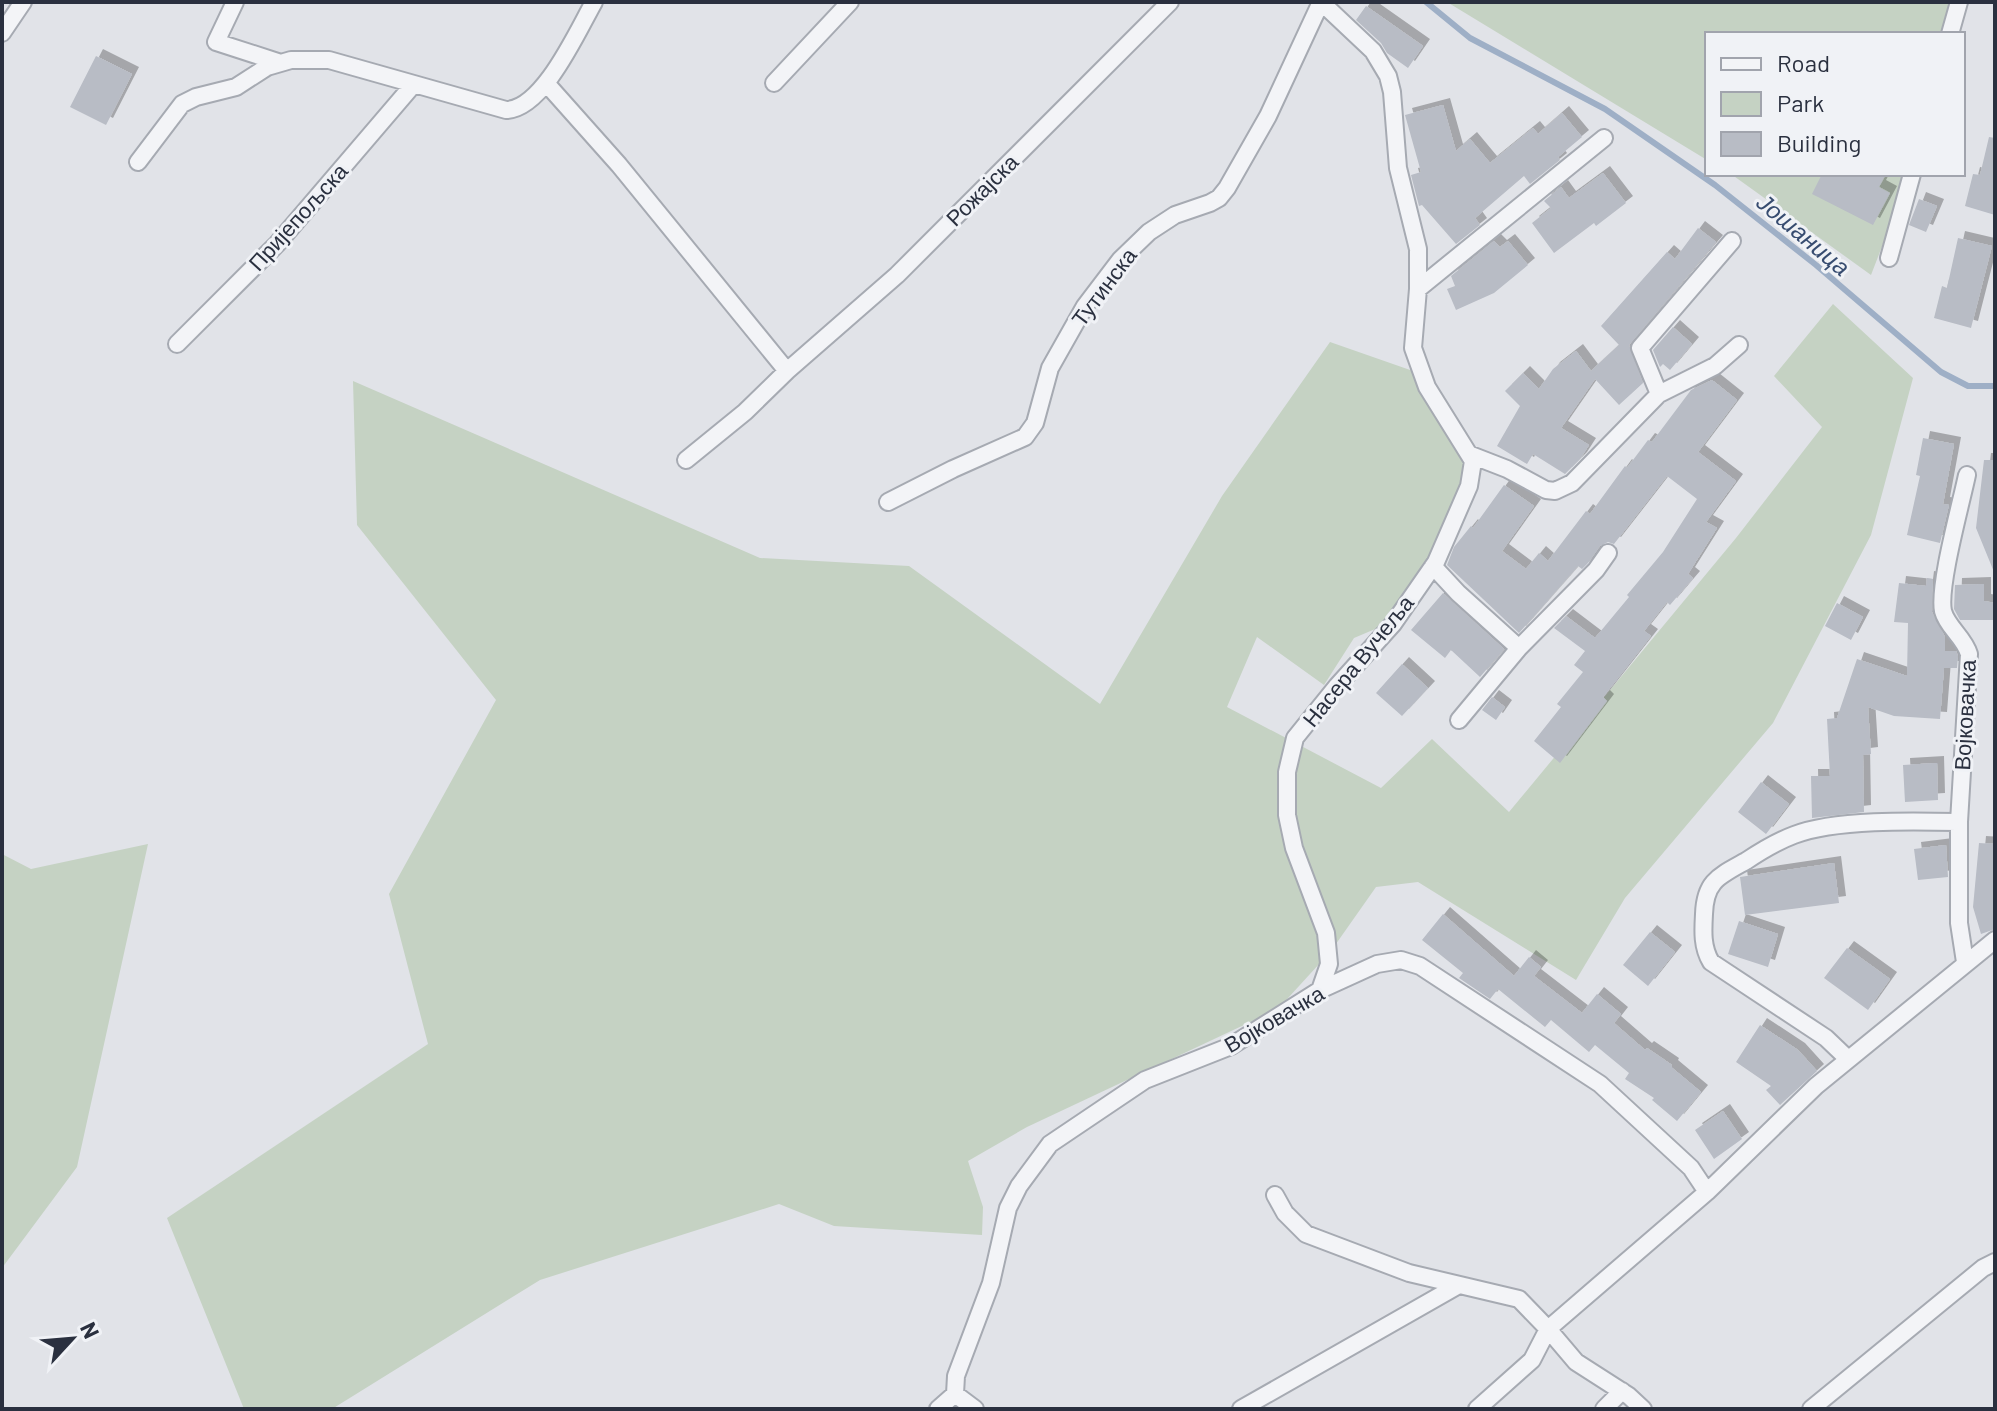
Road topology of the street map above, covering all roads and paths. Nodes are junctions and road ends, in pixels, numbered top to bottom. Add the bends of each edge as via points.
1 (23, 2) edge
2 (235, 2) edge
3 (594, 2) edge
4 (850, 2) edge
5 (1170, 2) edge
6 (1321, 2) edge
7 (1959, 2) edge
8 (1951, 32) edge
9 (2, 33) edge
10 (278, 62) junction
11 (546, 83) junction
12 (774, 83) dead end
13 (413, 85) junction
14 (1604, 138) dead end
15 (138, 162) dead end
16 (1911, 176) edge
17 (1732, 241) dead end
18 (1889, 258) dead end
19 (1418, 289) junction
20 (177, 344) dead end
21 (1739, 345) dead end
22 (787, 371) junction
23 (1659, 394) junction
24 (1471, 455) junction
25 (686, 460) dead end
26 (1967, 475) dead end
27 (888, 502) dead end
28 (1608, 553) dead end
29 (1433, 566) junction
30 (1519, 648) junction
31 (1459, 720) dead end
32 (1959, 822) junction
33 (1995, 940) edge
34 (1965, 962) junction
35 (1320, 990) junction
36 (1848, 1059) junction
37 (1707, 1192) junction
38 (1275, 1195) dead end
39 (1995, 1262) edge
40 (1457, 1286) junction
41 (1548, 1329) junction
42 (1622, 1391) junction
43 (955, 1394) junction
44 (938, 1409) edge
45 (975, 1409) edge
46 (1241, 1409) edge
47 (1477, 1409) edge
48 (1604, 1409) edge
49 (1643, 1409) edge
50 (1811, 1409) edge

1 - 9 street
2 - 10 street via 216,42
3 - 11 street
4 - 12 street
5 - 22 street, Рожајска via 897,275
6 - 19 street via 1373,51 1388,76 1398,168 1416,237
6 - 27 street, Тутинска via 1268,116 1227,188 1219,198 1149,232 1120,260 1085,306 1050,368 1035,423 1025,437
7 - 8 street
10 - 13 street via 329,60
10 - 15 street via 236,87 182,104
11 - 13 street via 531,101 506,110
11 - 22 street
13 - 20 street, Пријепољска via 277,244
14 - 19 street
16 - 18 street
17 - 23 street via 1640,348
19 - 24 street via 1413,348 1419,371
21 - 23 street via 1715,366
22 - 25 street, Рожајска
23 - 24 street via 1563,488 1546,490
24 - 29 street, Насера Вучеља via 1469,486
26 - 32 street, Војковачка via 1943,609 1969,654
28 - 30 street
29 - 30 street
29 - 35 street, Насера Вучеља via 1393,624 1295,738 1290,754 1287,815 1329,949
30 - 31 street
32 - 34 street, Војковачка via 1959,923
32 - 36 street via 1803,832 1720,876 1706,892 1704,938 1711,962 1826,1038
33 - 34 street
34 - 36 street
35 - 37 street, Војковачка via 1377,964 1401,960 1420,966 1600,1084 1691,1168
35 - 43 street, Војковачка via 1231,1046 1145,1080 1050,1144 1008,1208 991,1283 956,1376
36 - 37 street
37 - 41 street
38 - 40 street via 1306,1234
39 - 50 street
40 - 41 street via 1519,1299
40 - 46 street
41 - 42 street via 1576,1362
41 - 47 street via 1532,1360
42 - 48 street
42 - 49 street
43 - 44 street
43 - 45 street

